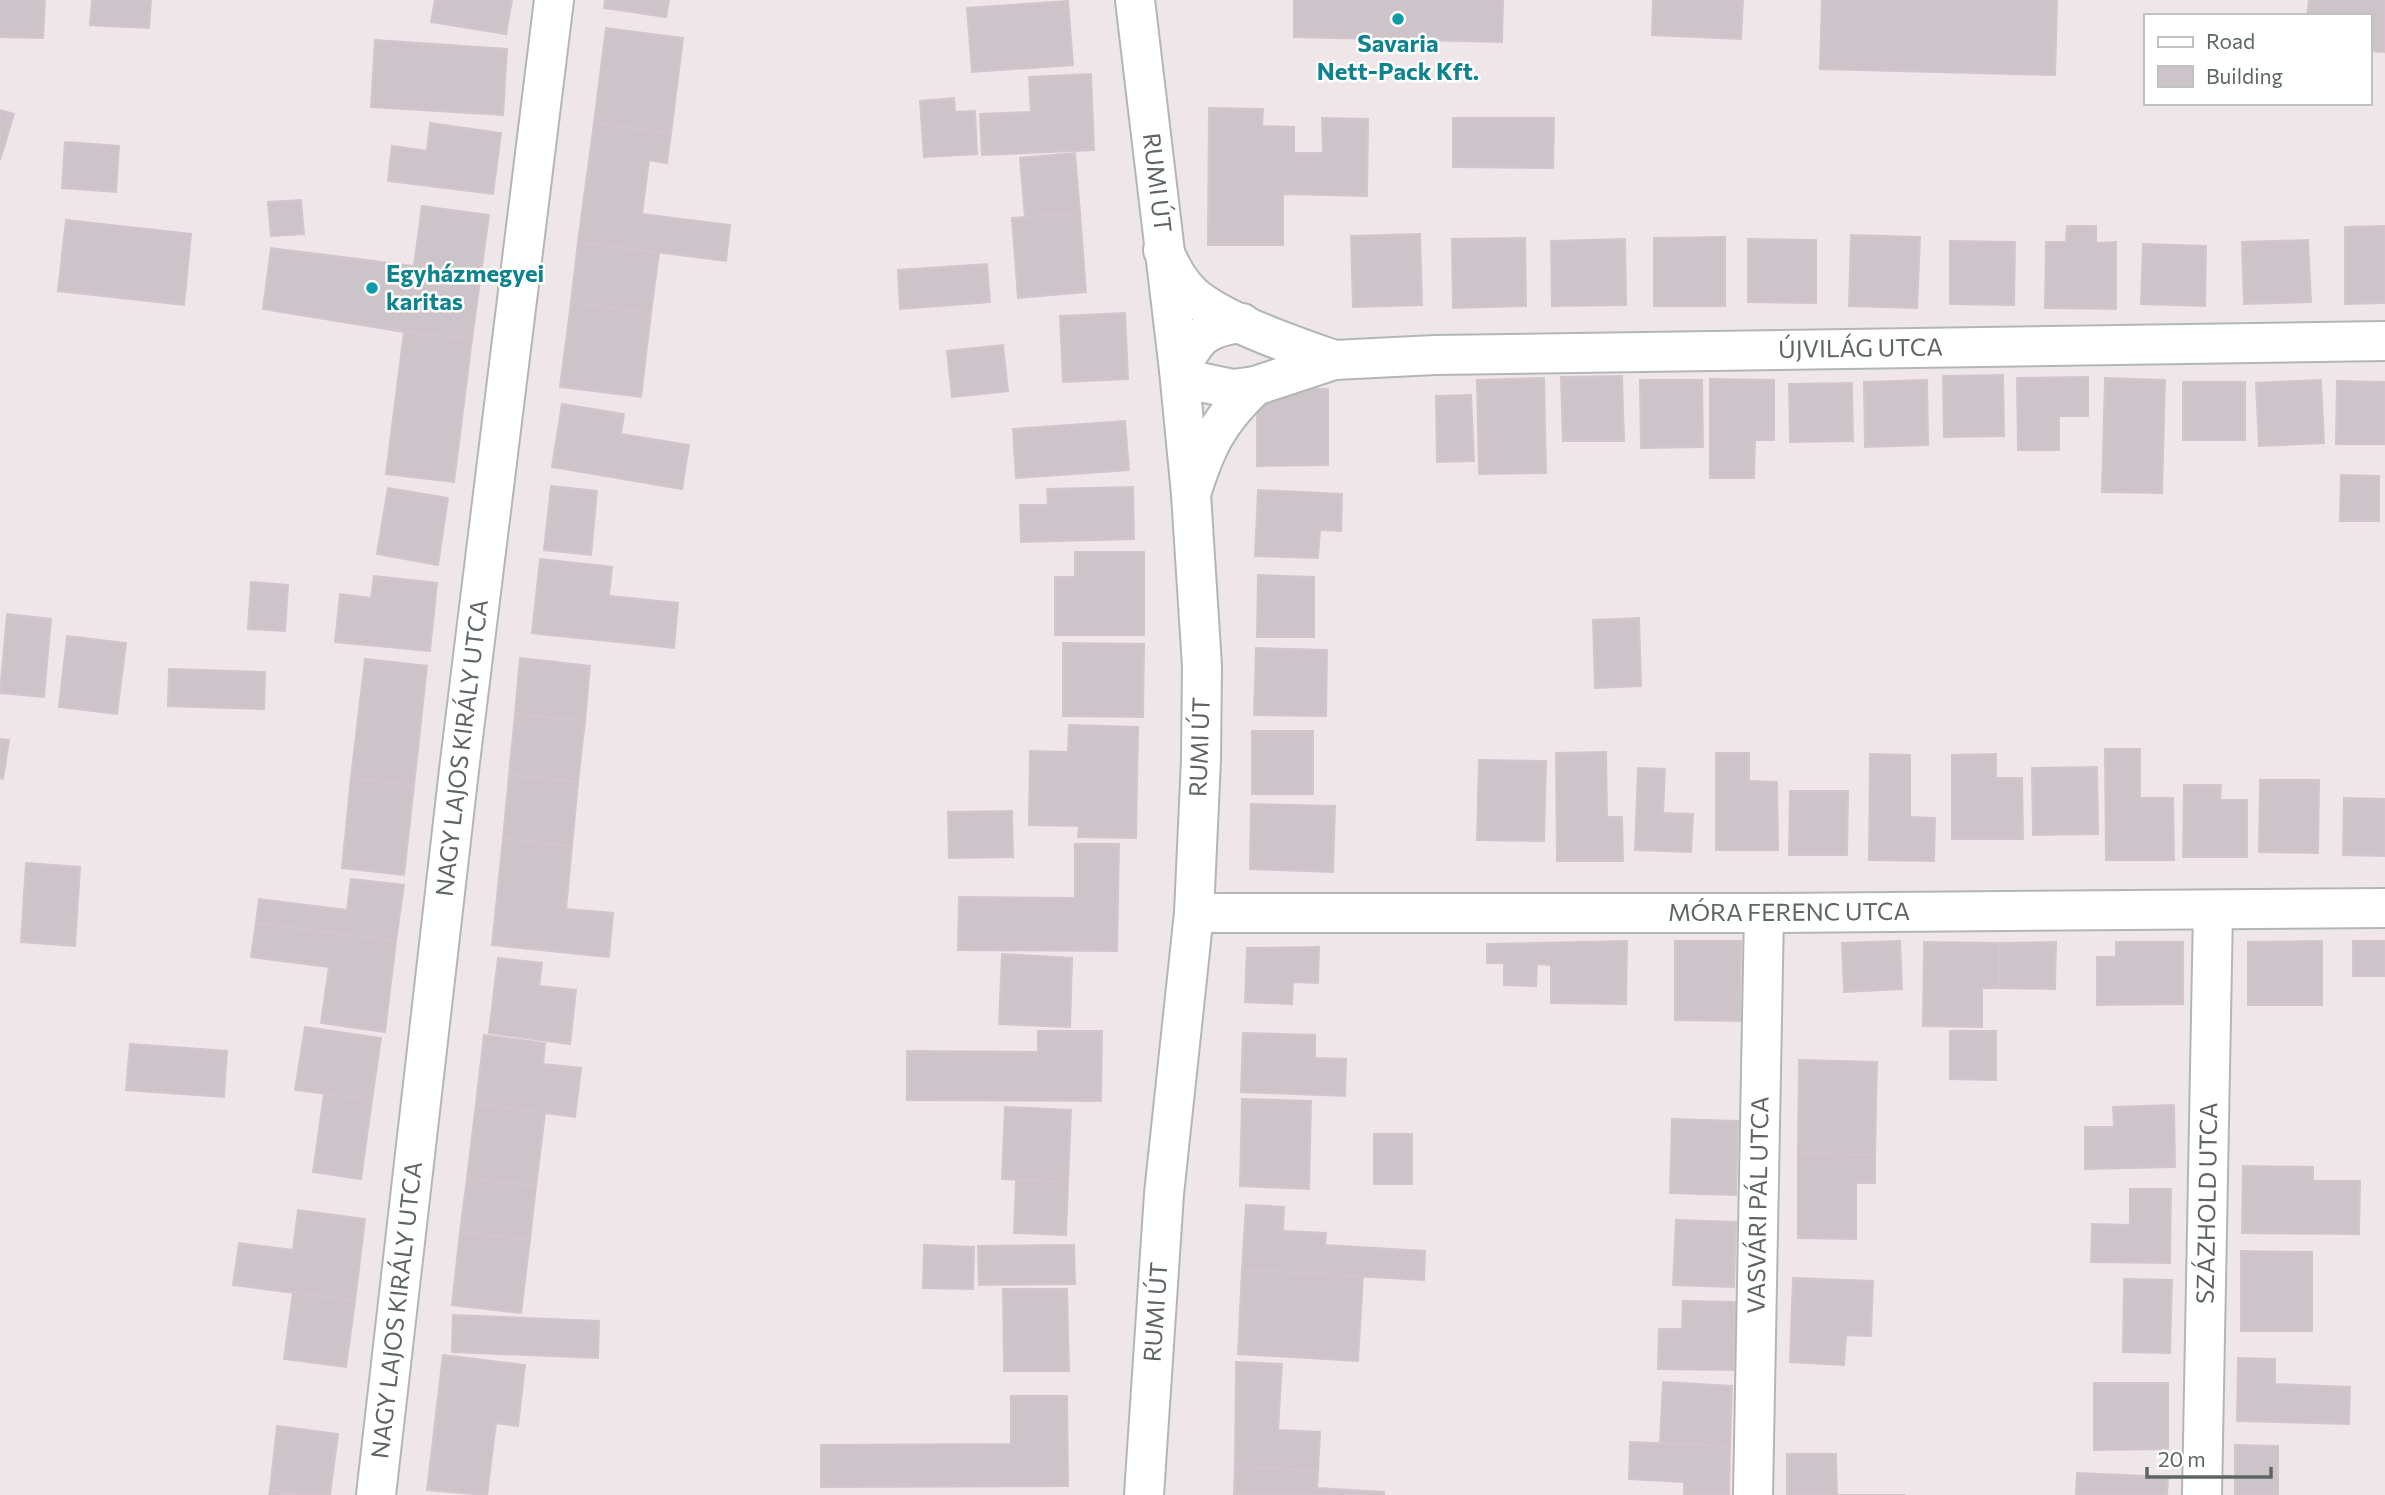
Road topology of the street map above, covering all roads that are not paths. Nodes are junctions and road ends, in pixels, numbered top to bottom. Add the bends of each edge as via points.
1 (554, 0) edge
2 (1135, 0) edge
3 (1163, 250) junction
4 (1242, 323) junction
5 (2385, 341) edge
6 (1334, 360) junction
7 (1179, 370) junction
8 (1255, 386) junction
9 (1191, 494) junction
10 (2385, 908) edge
11 (2213, 910) junction
12 (1194, 913) junction
13 (1764, 913) junction
14 (376, 1495) edge
15 (1144, 1495) edge
16 (1753, 1495) edge
17 (2202, 1495) edge

1 - 14 street, NAGY LAJOS KIRÁLY UTCA
2 - 3 street, RUMI ÚT
3 - 4 street, ÚJVILÁG UTCA via 1192,295
3 - 7 street, RUMI ÚT
4 - 6 street, ÚJVILÁG UTCA
4 - 7 street via 1205,333
5 - 6 street, ÚJVILÁG UTCA
6 - 8 street, ÚJVILÁG UTCA
7 - 8 street, ÚJVILÁG UTCA via 1214,386
7 - 9 street, RUMI ÚT
8 - 9 street, ÚJVILÁG UTCA via 1218,428
9 - 12 street, RUMI ÚT via 1202,666
10 - 11 street, MÓRA FERENC UTCA
11 - 13 street, MÓRA FERENC UTCA
11 - 17 street, SZÁZHOLD UTCA
12 - 13 street, MÓRA FERENC UTCA
12 - 15 street, RUMI ÚT via 1164,1194
13 - 16 street, VASVÁRI PÁL UTCA

